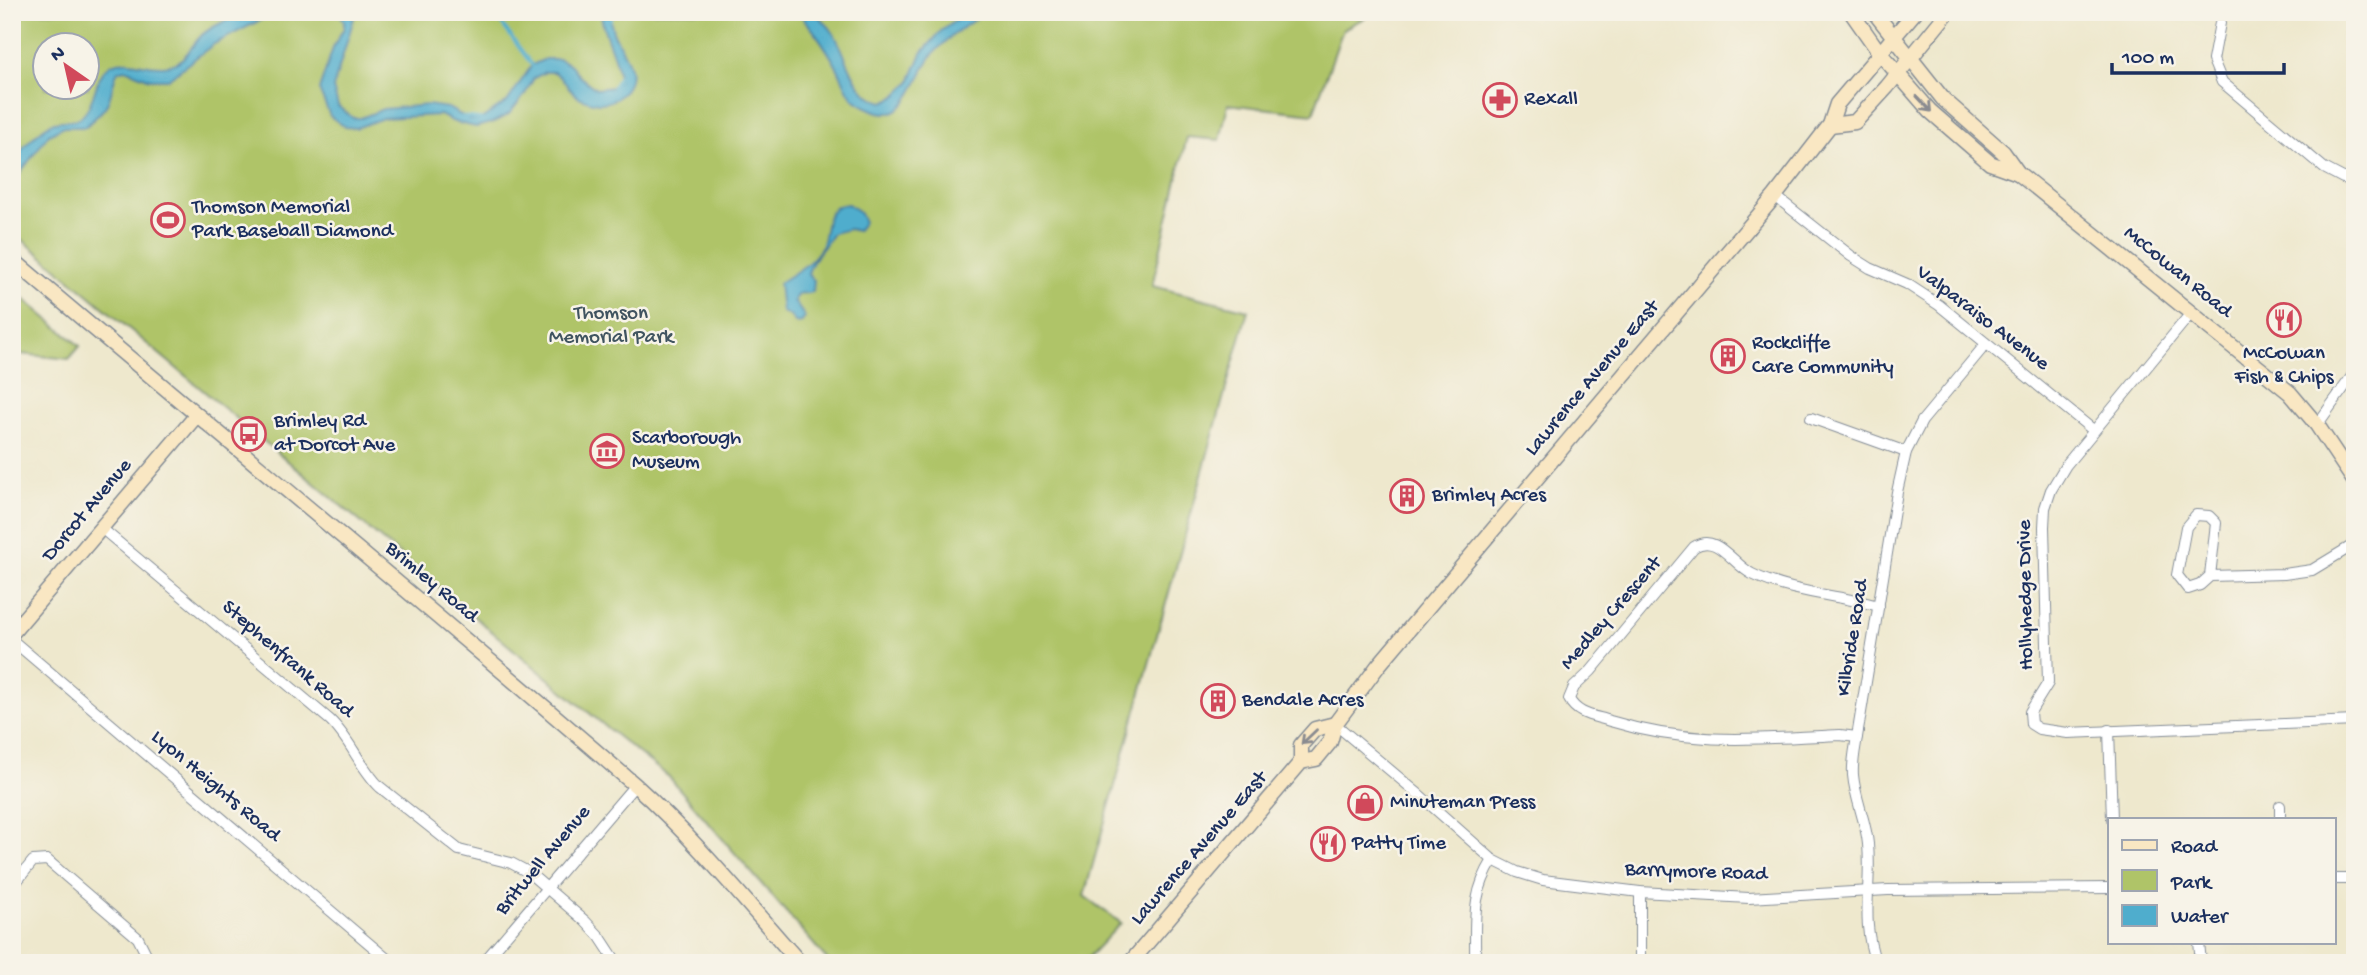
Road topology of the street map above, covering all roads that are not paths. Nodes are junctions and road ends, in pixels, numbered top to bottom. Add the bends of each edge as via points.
1 (1851, 12) edge
2 (1874, 12) edge
3 (1915, 12) edge
4 (1948, 12) edge
5 (2220, 23) dead end
6 (1893, 37) junction
7 (1879, 52) junction
8 (1910, 60) junction
9 (1898, 74) junction
10 (1830, 125) junction
11 (2018, 173) junction
12 (2355, 181) edge
13 (1775, 196) junction
14 (12, 259) edge
15 (2192, 312) junction
16 (1986, 344) junction
17 (2355, 372) edge
18 (196, 416) junction
19 (1811, 418) dead end
20 (2317, 425) junction
21 (2093, 430) junction
22 (1906, 452) junction
23 (2355, 482) edge
24 (100, 527) junction
25 (2355, 544) edge
26 (2210, 576) junction
27 (1879, 606) junction
28 (12, 634) edge
29 (12, 640) edge
30 (2355, 721) edge
31 (1335, 724) junction
32 (2109, 730) junction
33 (1857, 737) junction
34 (635, 785) junction
35 (2280, 806) dead end
36 (2112, 818) edge
37 (2280, 818) edge
38 (1493, 860) junction
39 (2355, 879) edge
40 (2336, 880) edge
41 (12, 887) edge
42 (546, 888) junction
43 (2108, 888) edge
44 (1869, 891) junction
45 (1640, 892) junction
46 (2199, 944) edge
47 (142, 963) edge
48 (392, 963) edge
49 (483, 963) edge
50 (617, 963) edge
51 (800, 963) edge
52 (1130, 963) edge
53 (1475, 963) edge
54 (1640, 963) edge
55 (1876, 963) edge
56 (2201, 963) edge

1 - 7 main road, McCowan Road
2 - 6 main road, McCowan Road
3 - 6 main road, Lawrence Avenue East
4 - 8 main road
5 - 12 street via 2213,60 2222,82 2323,168
6 - 7 main road, Lawrence Avenue East
6 - 8 main road, McCowan Road
7 - 9 main road, McCowan Road
7 - 10 main road, Lawrence Avenue East via 1836,104
8 - 9 main road
8 - 11 main road, McCowan Road via 1943,99 2003,152
9 - 10 main road via 1855,122
9 -> 11 main road, McCowan Road via 1930,111 1990,163
10 - 13 main road, Lawrence Avenue East
11 - 15 main road, McCowan Road
13 - 16 street, Valparaiso Avenue via 1851,256 1926,296
13 - 31 main road, Lawrence Avenue East via 1378,666
14 - 18 main road, Brimley Road
15 - 20 main road, McCowan Road via 2272,376
15 - 21 street, Hollyhedge Drive
16 - 21 street, Valparaiso Avenue
16 - 22 street, Kilbride Road via 1922,421
17 - 20 street
18 - 24 main road, Dorcot Avenue
18 - 34 main road, Brimley Road
19 - 22 street
20 - 23 main road, McCowan Road
21 - 32 street, Hollyhedge Drive via 2051,490 2045,508 2048,682 2030,712 2031,724 2039,729 2068,733
22 - 27 street, Kilbride Road
24 - 28 main road, Dorcot Avenue
24 - 42 street, Stephenfrank Road via 330,720 371,779 443,838 469,854 522,868
25 - 26 street via 2312,570
26 - 26 street via 2188,589 2177,575 2186,527 2196,515 2209,516 2216,523
27 - 33 street, Kilbride Road
27 - 33 street, Medley Crescent via 1780,584 1751,573 1712,542 1703,541 1574,687 1569,699 1590,716 1653,734 1711,740
29 - 48 street, Lyon Heights Road
30 - 32 street, Hollyhedge Drive
31 - 38 street, Barrymore Road
31 - 52 main road, Lawrence Avenue East via 1315,729 1301,745 1301,762
32 - 36 street
33 - 44 street, Kilbride Road via 1853,773 1868,840
34 - 42 street, Britwell Avenue
34 - 51 main road, Brimley Road
35 - 37 street
38 - 45 street, Barrymore Road via 1543,880
38 - 53 street via 1478,887
39 - 40 street
41 - 47 street via 33,861 47,860 138,938 146,954
42 - 49 street, Britwell Avenue
42 - 50 street, Stephenfrank Road via 585,920
43 - 44 street, Barrymore Road
44 - 45 street, Barrymore Road via 1749,898
44 - 55 street, Kilbride Road via 1867,930
45 - 54 street
46 - 56 street

